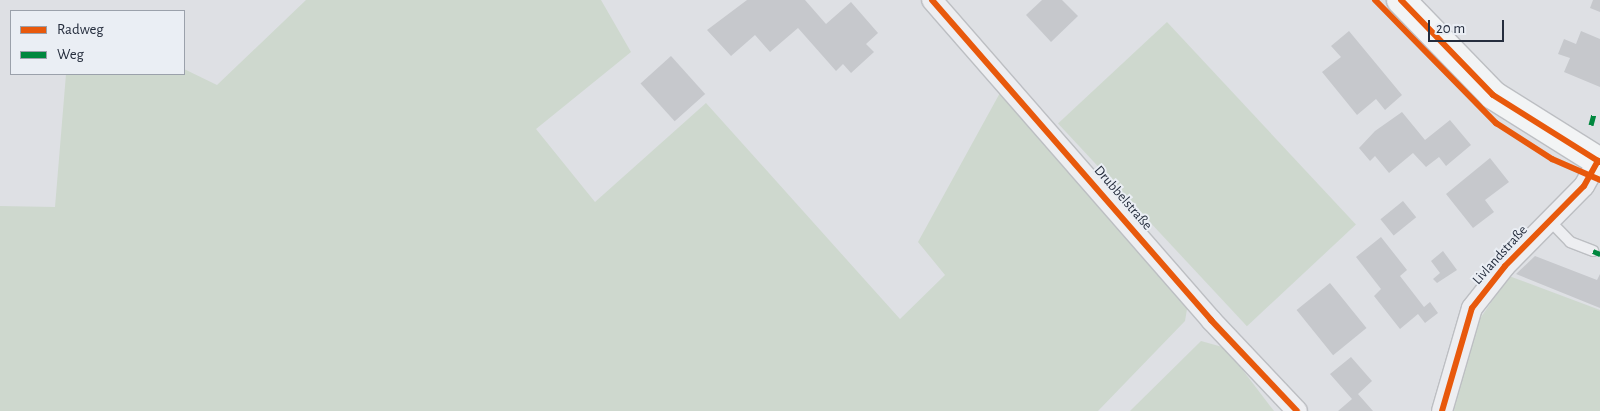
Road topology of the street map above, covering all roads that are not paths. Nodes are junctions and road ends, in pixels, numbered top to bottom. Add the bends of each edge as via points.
1 (932, 0) edge
2 (1401, 0) edge
3 (1599, 161) edge
4 (1549, 220) junction
5 (1593, 251) dead end
6 (1297, 411) edge
7 (1442, 411) edge

1 - 6 street, Drubbelstraße via 1211,320
2 - 3 street via 1493,95
3 - 4 street, Livlandstraße via 1584,186
4 - 5 lane via 1570,242
4 - 7 street, Livlandstraße via 1472,308

